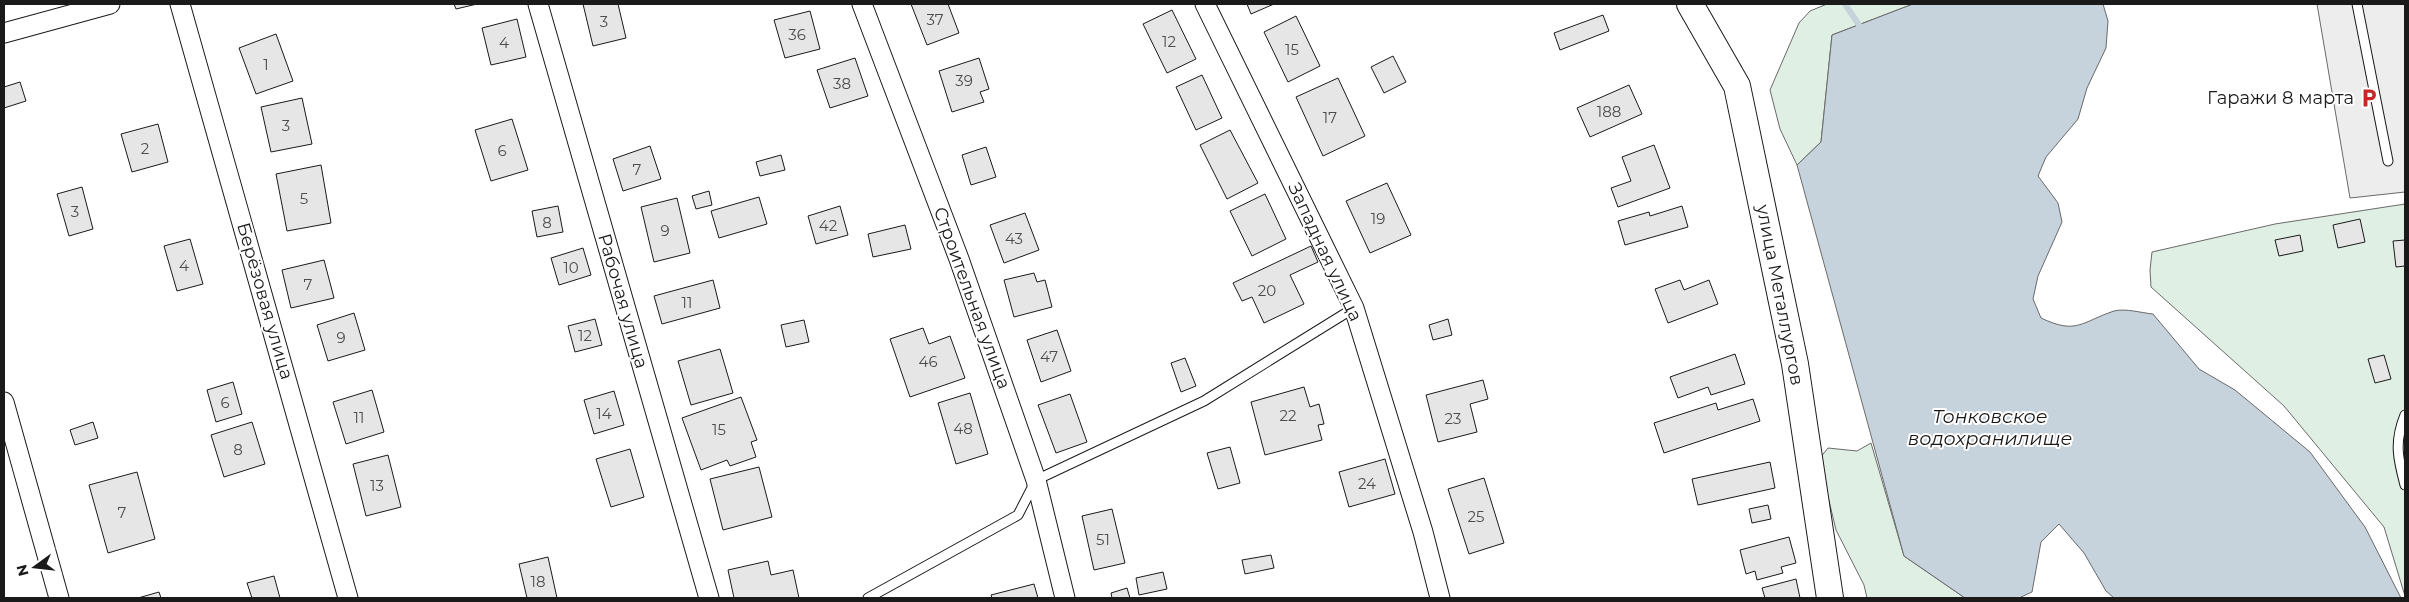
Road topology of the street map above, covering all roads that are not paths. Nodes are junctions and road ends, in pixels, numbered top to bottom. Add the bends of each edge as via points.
1 (110, 4) edge
2 (180, 4) edge
3 (538, 4) edge
4 (862, 4) edge
5 (1205, 4) edge
6 (1690, 4) edge
7 (2357, 4) edge
8 (4, 33) edge
9 (2388, 161) dead end
10 (1354, 308) junction
11 (4, 402) edge
12 (2405, 415) edge
13 (1036, 480) junction
14 (2405, 485) edge
15 (59, 598) edge
16 (348, 598) edge
17 (709, 598) edge
18 (868, 598) edge
19 (1065, 598) edge
20 (1440, 598) edge
21 (1830, 598) edge

1 - 8 street
2 - 16 street, Берёзовая улица
3 - 17 street, Рабочая улица
4 - 13 street, Строительная улица via 959,259
5 - 10 street, Западная улица
6 - 21 street, улица Металлургов via 1737,86 1795,364
7 - 9 lane
10 - 13 lane via 1204,401
10 - 20 street, Западная улица
11 - 15 street
12 - 14 lane via 2397,456
13 - 18 lane via 1018,515
13 - 19 street, Строительная улица

